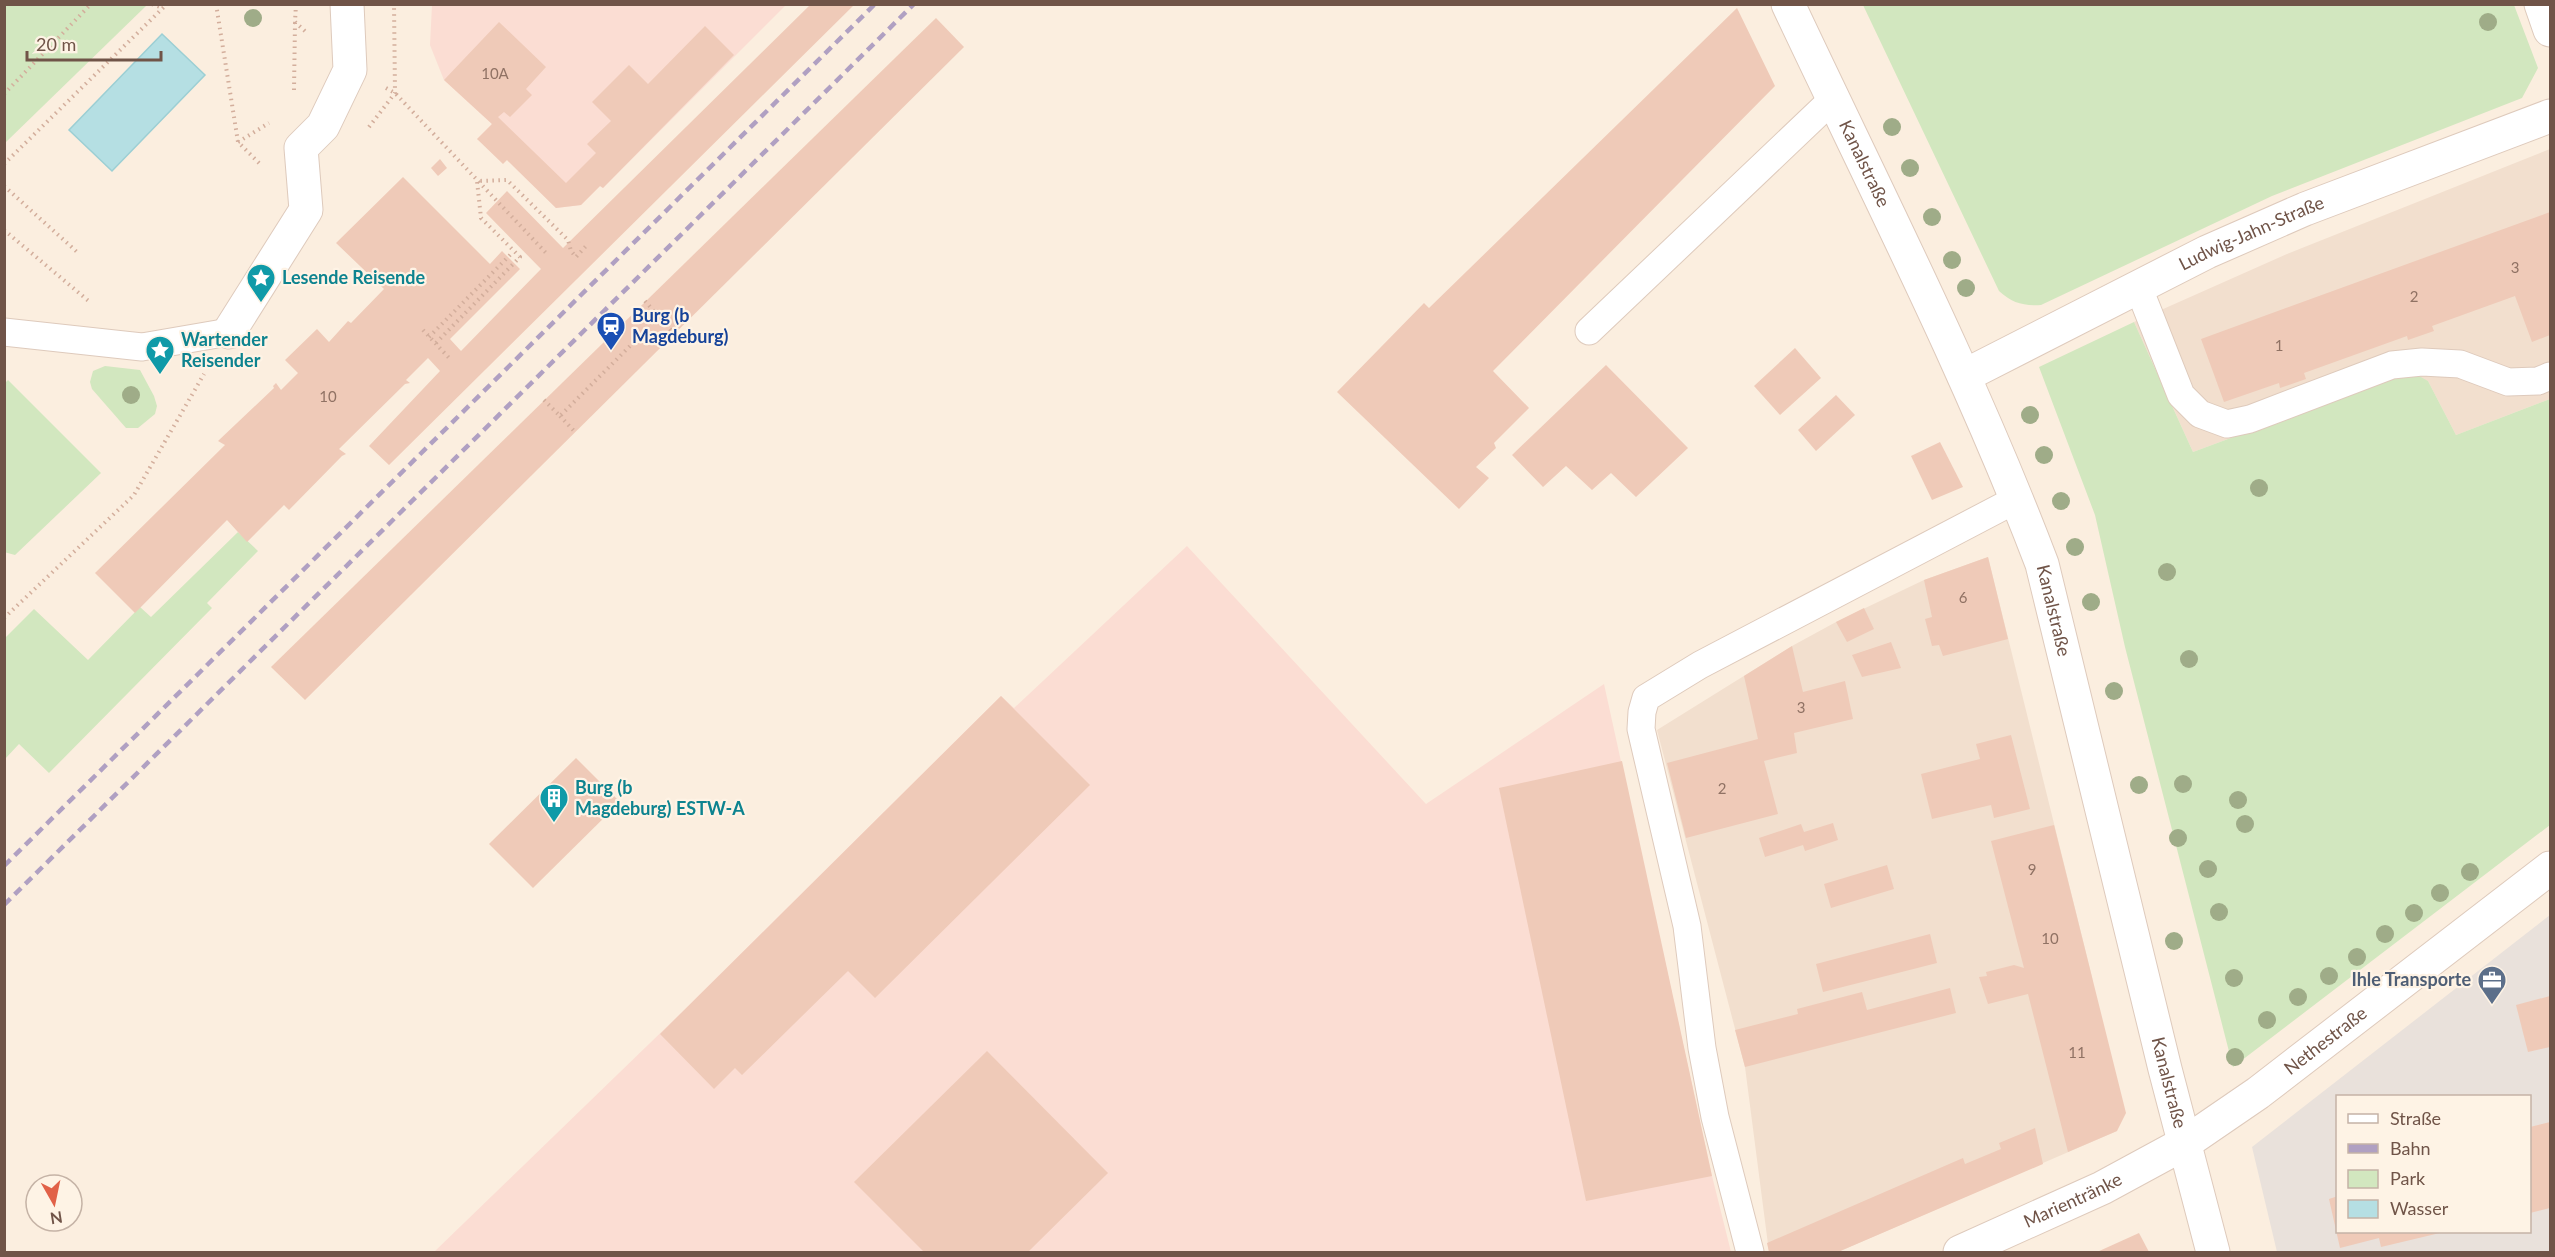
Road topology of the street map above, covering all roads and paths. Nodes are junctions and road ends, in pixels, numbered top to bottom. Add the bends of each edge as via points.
1 (91, 4) edge
2 (152, 4) edge
3 (216, 4) edge
4 (296, 4) edge
5 (347, 4) edge
6 (1788, 4) edge
7 (2541, 4) edge
8 (165, 6) edge
9 (295, 22) junction
10 (2550, 30) edge
11 (350, 70) junction
12 (4, 94) edge
13 (294, 97) dead end
14 (1833, 99) junction
15 (2550, 116) edge
16 (275, 119) dead end
17 (238, 142) junction
18 (4, 164) edge
19 (477, 181) junction
20 (4, 186) edge
21 (306, 210) junction
22 (4, 230) edge
23 (586, 246) dead end
24 (77, 252) dead end
25 (513, 252) junction
26 (548, 255) dead end
27 (2138, 286) junction
28 (645, 301) dead end
29 (659, 317) junction
30 (654, 323) dead end
31 (423, 330) dead end
32 (1590, 331) dead end
33 (4, 332) edge
34 (229, 332) junction
35 (429, 337) junction
36 (677, 337) dead end
37 (435, 344) junction
38 (632, 344) dead end
39 (141, 346) junction
40 (451, 360) dead end
41 (1964, 376) junction
42 (2550, 376) edge
43 (544, 400) dead end
44 (560, 416) junction
45 (575, 432) dead end
46 (2017, 499) junction
47 (4, 618) edge
48 (2550, 868) edge
49 (2185, 1143) junction
50 (1750, 1252) edge
51 (1959, 1252) edge
52 (2213, 1252) edge

1 - 12 path
2 - 8 path
3 - 17 path
4 - 9 path
5 - 11 street
6 - 14 street, Kanalstraße
7 - 10 street
8 - 18 path
9 - 11 path
9 - 13 path
11 - 19 path via 395,93
11 - 21 street via 322,126 301,147
14 - 32 lane
14 - 41 street, Kanalstraße
15 - 27 street, Ludwig-Jahn-Straße via 2305,209
16 - 17 path
17 - 21 path
19 - 23 path via 507,180 568,240 576,257
19 - 25 path via 481,218
19 - 26 path
20 - 24 path
21 - 34 street
22 - 39 path
25 - 35 path
25 - 37 path via 520,257
27 - 41 street, Ludwig-Jahn-Straße
27 - 42 lane via 2181,395 2200,414 2227,424 2250,419 2392,364 2460,364 2508,382 2538,381
28 - 29 path
29 - 30 path
29 - 36 path
31 - 35 path
33 - 39 lane
34 - 39 lane
34 - 47 path via 134,495
35 - 37 path
37 - 40 path
38 - 44 path
41 - 46 street, Kanalstraße
43 - 44 path
44 - 45 path
46 - 49 street, Kanalstraße via 2042,564
46 - 50 lane via 1700,665 1646,698 1641,729 1687,926 1713,1105
48 - 49 street, Nethestraße via 2258,1093
49 - 51 street, Marientränke via 2102,1188
49 - 52 street, Kanalstraße

